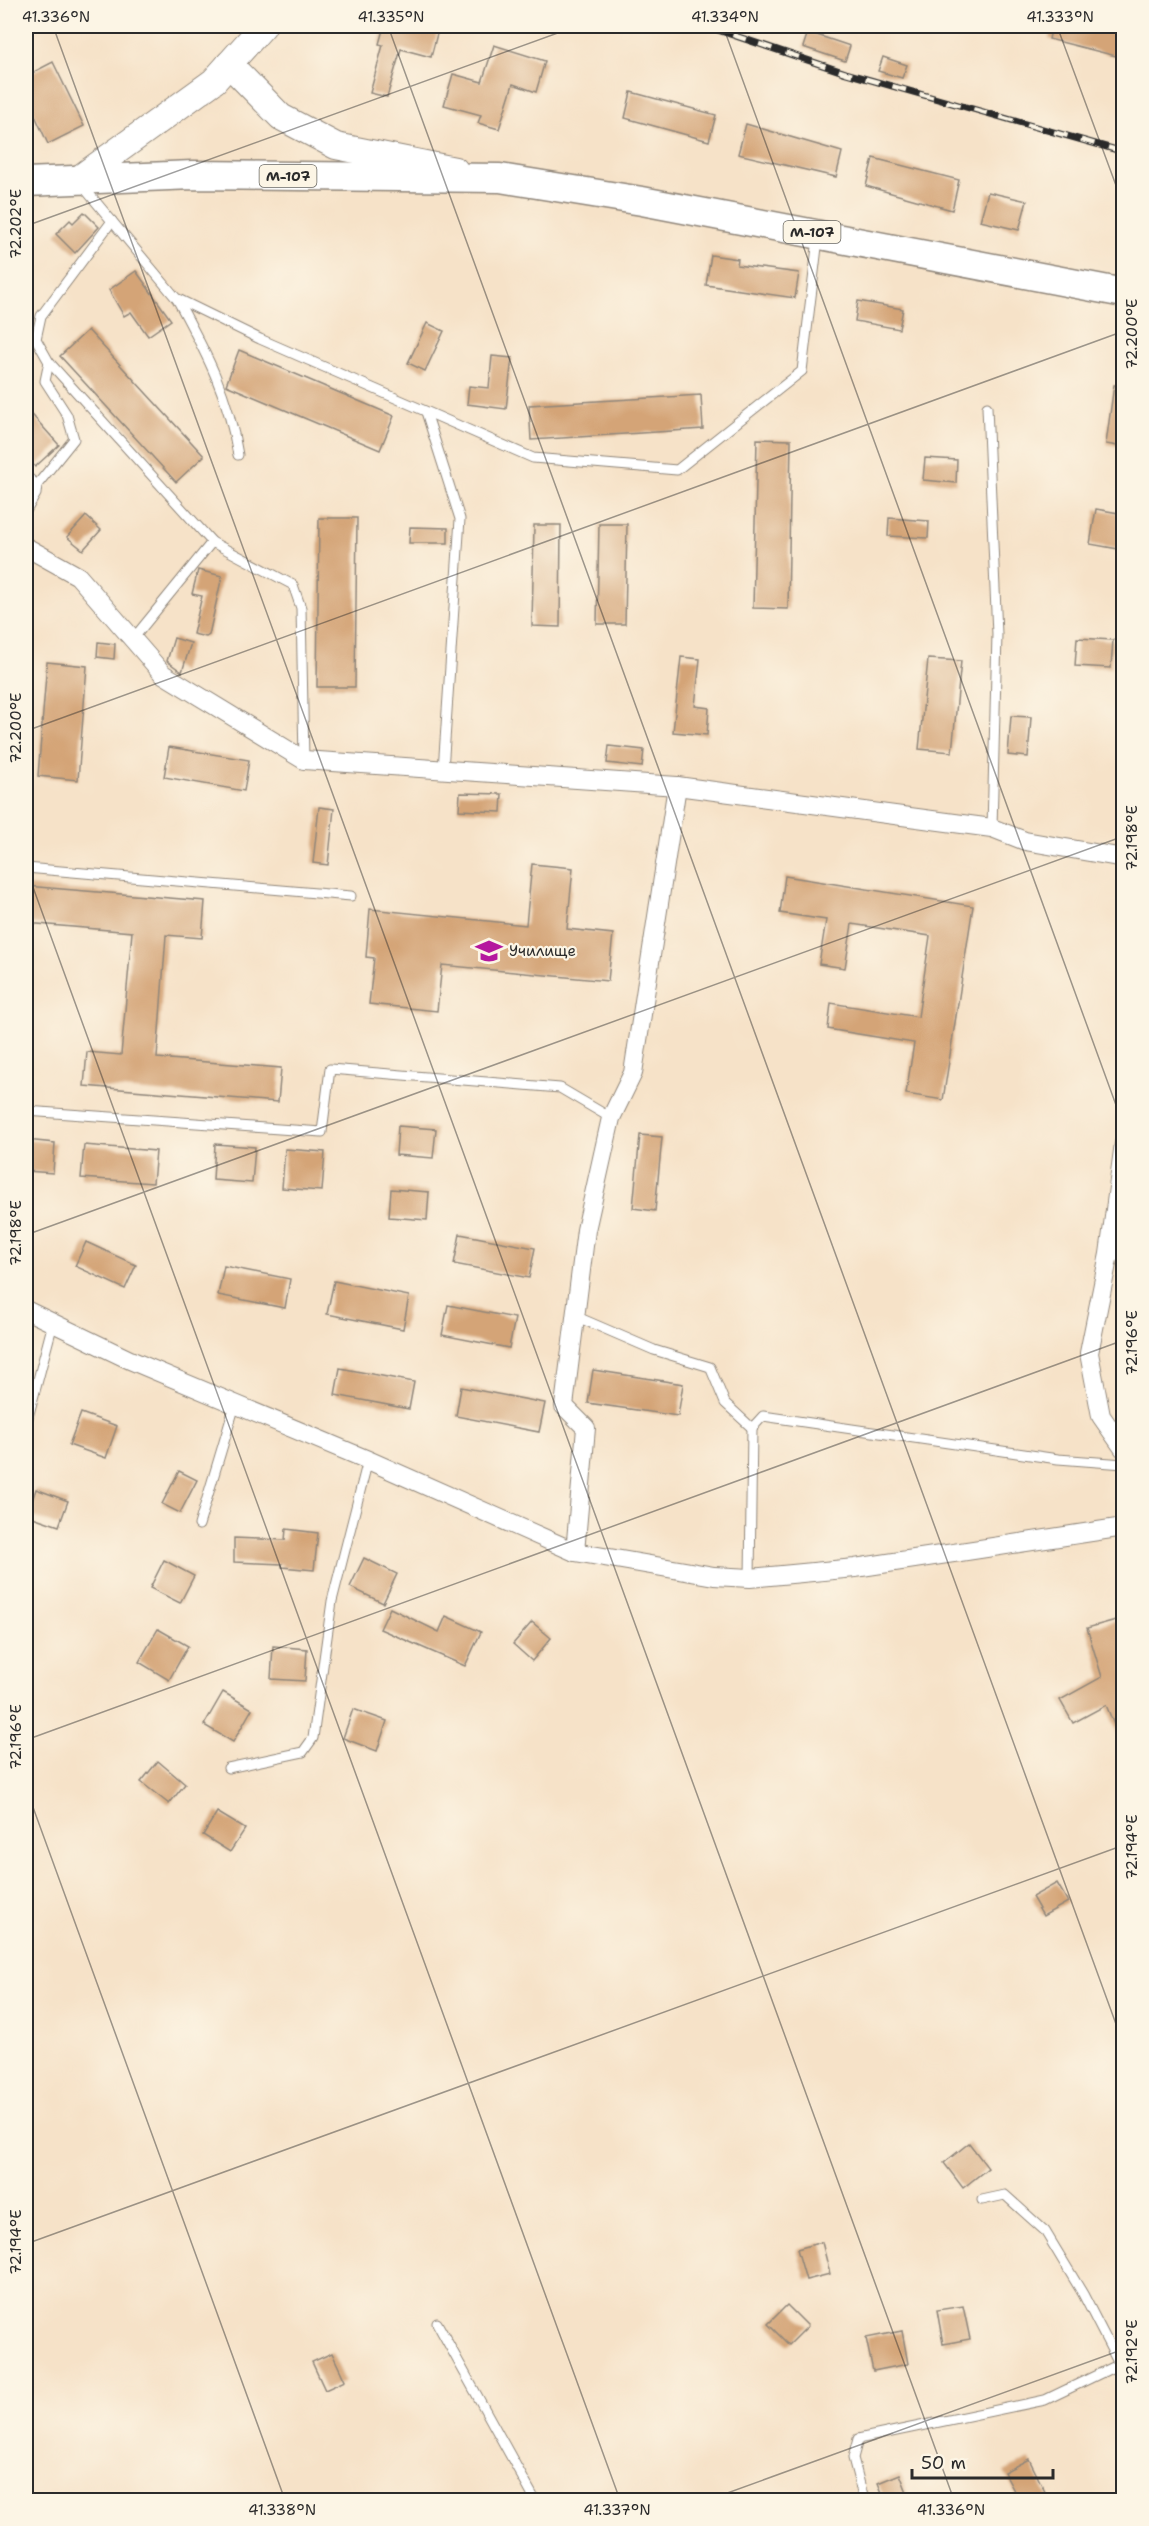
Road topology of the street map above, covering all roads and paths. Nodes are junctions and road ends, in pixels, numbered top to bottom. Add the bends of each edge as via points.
1 (263, 26) edge
2 (229, 64) junction
3 (500, 178) junction
4 (78, 180) junction
5 (26, 182) edge
6 (112, 221) junction
7 (818, 234) junction
8 (1124, 293) edge
9 (176, 298) junction
10 (49, 362) junction
11 (987, 407) dead end
12 (426, 412) junction
13 (238, 455) dead end
14 (26, 476) edge
15 (37, 485) junction
16 (26, 511) edge
17 (212, 542) junction
18 (26, 547) edge
19 (133, 639) junction
20 (304, 760) junction
21 (443, 770) junction
22 (677, 786) junction
23 (992, 828) junction
24 (1124, 858) edge
25 (26, 868) edge
26 (351, 896) dead end
27 (26, 1111) edge
28 (611, 1118) junction
29 (1124, 1143) edge
30 (1116, 1256) edge
31 (26, 1310) edge
32 (575, 1316) junction
33 (52, 1323) junction
34 (235, 1405) junction
35 (26, 1425) edge
36 (752, 1428) junction
37 (1124, 1449) edge
38 (368, 1460) junction
39 (1124, 1464) edge
40 (199, 1525) dead end
41 (1124, 1527) edge
42 (575, 1552) junction
43 (750, 1578) junction
44 (228, 1768) dead end
45 (982, 2200) dead end
46 (437, 2323) dead end
47 (1121, 2363) edge
48 (535, 2500) edge
49 (864, 2500) edge

1 - 2 street
2 - 3 street via 281,117 336,146
2 - 4 street via 214,81
3 - 4 main road, М-107 via 193,175
3 - 7 main road, М-107
4 - 5 main road, М-107
4 - 6 lane
6 - 9 lane
6 - 10 lane via 41,316 36,339
7 - 8 main road, М-107
7 - 12 lane via 802,371 677,470 533,458
9 - 12 lane
9 - 13 lane via 213,364 232,417
10 - 15 lane via 45,381 67,415 74,439
10 - 17 lane
11 - 23 lane via 997,634
12 - 21 lane via 460,519
14 - 15 lane
15 - 16 lane
17 - 19 lane
17 - 20 lane via 293,585 301,608
18 - 19 street via 78,576
19 - 20 street via 164,674
20 - 21 street
21 - 22 street
22 - 23 street
22 - 28 street via 633,1073
23 - 24 street via 1025,841
25 - 26 lane
27 - 28 lane via 322,1132 330,1069 560,1088
28 - 32 street via 586,1230
29 - 30 street
30 - 37 street via 1089,1353 1101,1416
31 - 33 street
32 - 36 lane via 654,1350 710,1367 725,1403
32 - 42 street via 564,1406 586,1428
33 - 34 street
33 - 35 lane
34 - 38 street
34 - 40 lane
36 - 39 lane via 763,1416 1058,1459
36 - 43 lane
38 - 42 street
38 - 44 lane via 332,1601 313,1738 303,1752
41 - 43 street via 855,1568
42 - 43 street via 714,1576
45 - 47 lane via 1005,2195 1045,2231
46 - 48 lane
47 - 49 lane via 1045,2400 858,2439 853,2458

